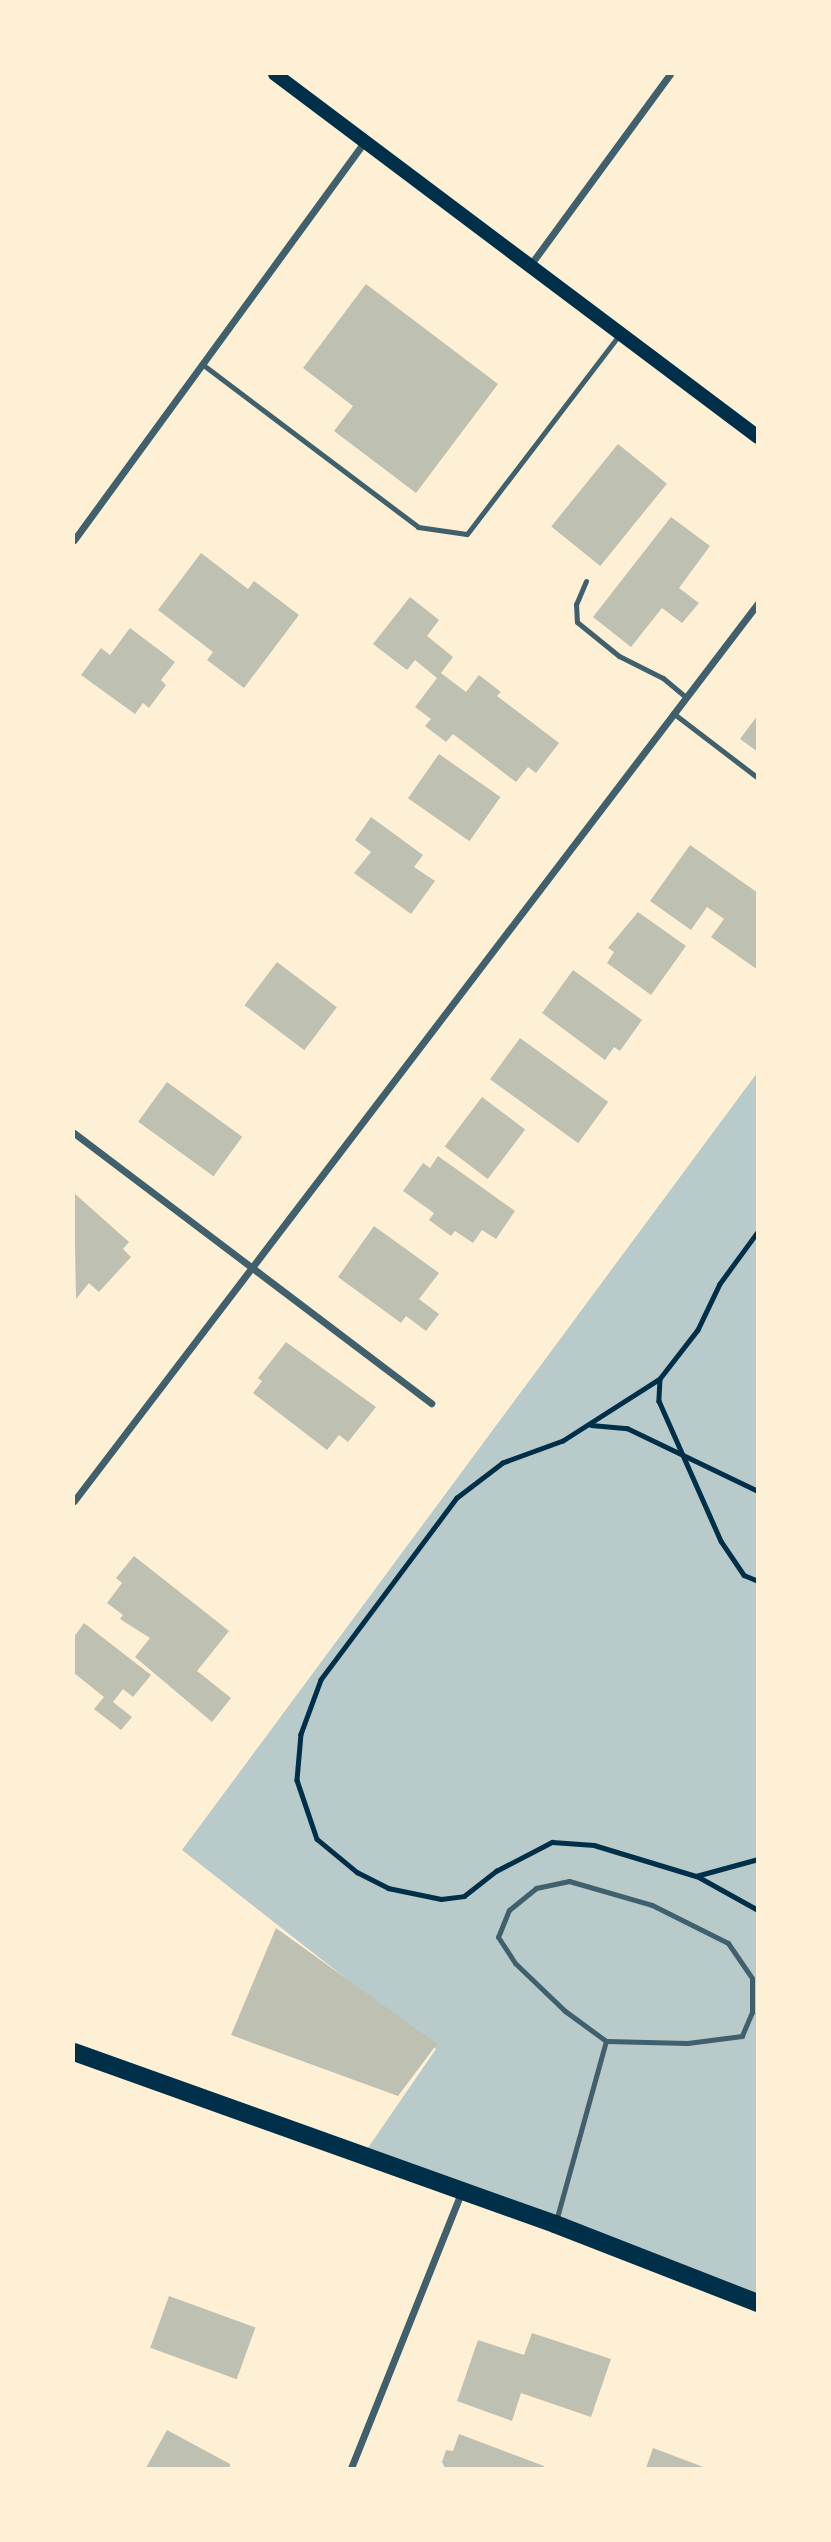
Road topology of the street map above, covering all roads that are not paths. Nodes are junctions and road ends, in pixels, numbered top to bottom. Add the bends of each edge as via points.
1 (275, 74) edge
2 (670, 74) edge
3 (366, 141) junction
4 (531, 264) junction
5 (620, 333) junction
6 (202, 364) junction
7 (758, 437) edge
8 (74, 540) edge
9 (586, 581) dead end
10 (758, 603) edge
11 (686, 697) junction
12 (673, 713) junction
13 (758, 778) edge
14 (74, 1133) edge
15 (250, 1266) junction
16 (431, 1403) dead end
17 (74, 1501) edge
18 (606, 2041) junction
19 (74, 2052) edge
20 (461, 2192) junction
21 (555, 2224) junction
22 (758, 2303) edge
23 (351, 2469) edge

1 - 3 main road
2 - 4 street
3 - 4 main road
3 - 6 street
4 - 5 main road
5 - 6 lane via 467,534 418,527
5 - 7 main road
6 - 8 street
9 - 11 lane via 576,604 577,622 619,656 663,678
10 - 11 street
11 - 12 street
12 - 13 lane
12 - 15 street
14 - 15 street
15 - 16 street
15 - 17 street
18 - 18 lane via 687,2043 741,2036 752,2012 751,1978 728,1943 652,1905 569,1881 536,1888 509,1910 498,1937 535,1982
18 - 21 lane
19 - 20 main road
20 - 21 main road
20 - 23 street
21 - 22 main road

